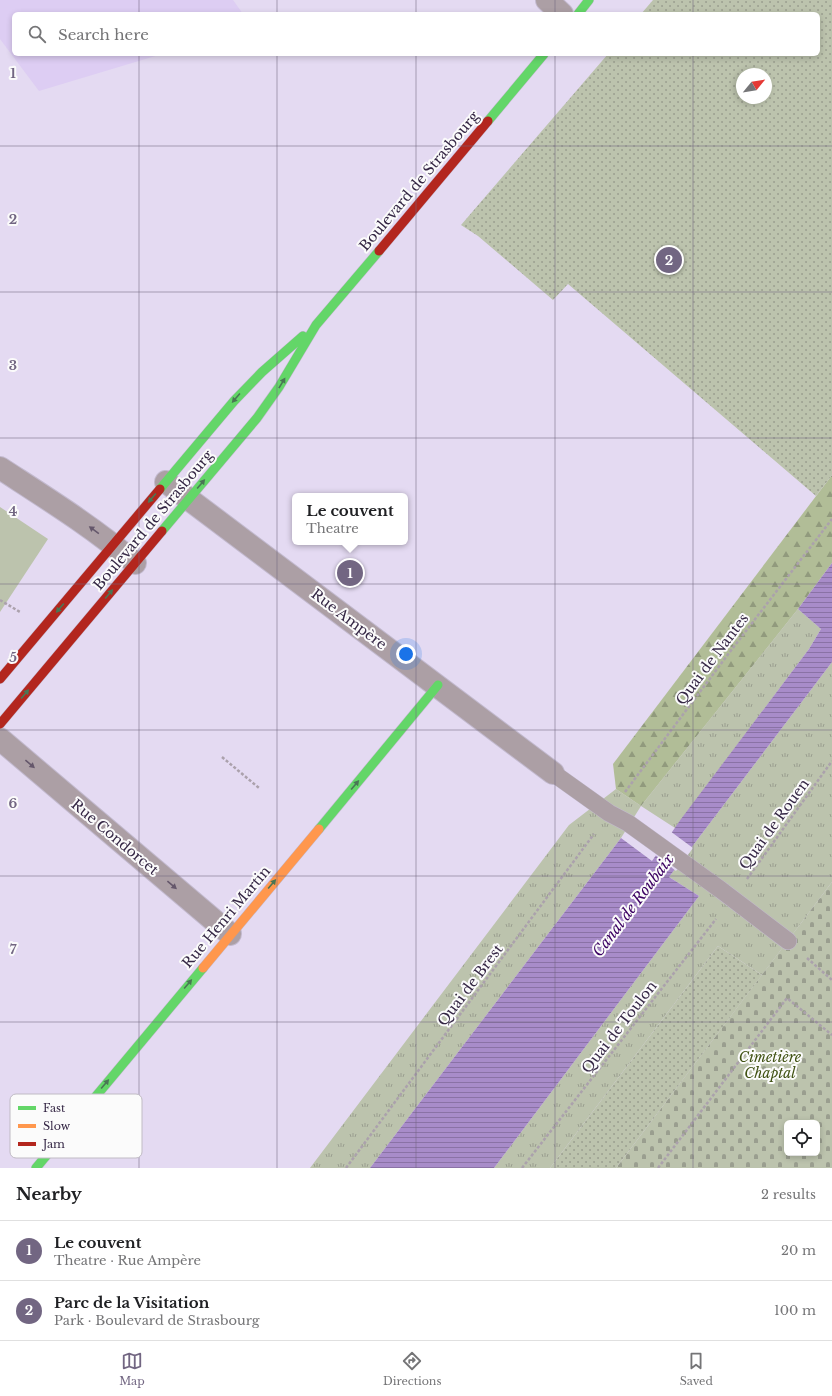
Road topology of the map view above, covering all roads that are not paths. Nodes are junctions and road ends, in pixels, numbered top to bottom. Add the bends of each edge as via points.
1 (548, 0) edge
2 (589, 0) edge
3 (560, 12) edge
4 (580, 12) edge
5 (542, 56) edge
6 (316, 325) junction
7 (0, 468) edge
8 (166, 482) junction
9 (189, 499) junction
10 (113, 544) junction
11 (135, 564) junction
12 (0, 680) edge
13 (438, 685) junction
14 (0, 724) edge
15 (0, 739) edge
16 (553, 773) joint
17 (230, 934) junction
18 (788, 941) road end
19 (97, 1094) edge
20 (44, 1158) edge
21 (36, 1168) edge

1 - 3 street
2 - 4 main road
5 - 6 main road, Boulevard de Strasbourg
6 -> 8 main road, Boulevard de Strasbourg via 251,382
9 -> 6 main road, Boulevard de Strasbourg via 272,398
10 -> 7 street
8 - 9 street, Rue Ampère
8 -> 10 main road, Boulevard de Strasbourg
9 - 11 main road, Boulevard de Strasbourg
9 - 13 street, Rue Ampère
10 - 11 street
10 -> 12 main road, Boulevard de Strasbourg
14 -> 11 main road, Boulevard de Strasbourg
13 - 16 street, Rue Ampère
17 -> 13 main road, Rue Henri Martin
15 -> 17 street, Rue Condorcet
16 - 18 lane, Rue Ampère via 609,813 628,823
19 -> 17 main road, Rue Henri Martin
21 -> 20 main road, Rue Henri Martin

